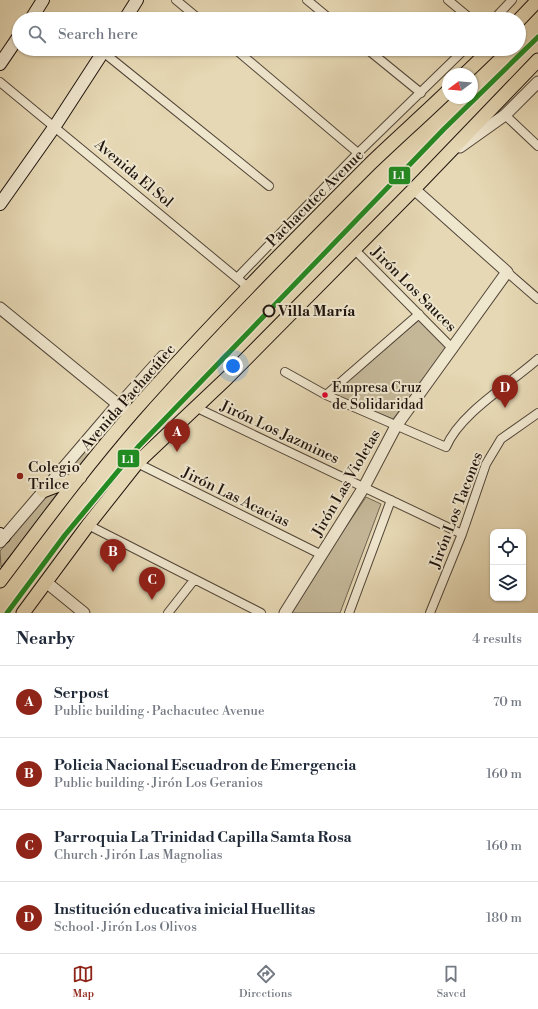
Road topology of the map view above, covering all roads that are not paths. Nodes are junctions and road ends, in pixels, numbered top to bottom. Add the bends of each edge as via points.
1 (137, 0) edge
2 (176, 0) edge
3 (307, 0) edge
4 (448, 0) edge
5 (512, 0) edge
6 (538, 0) edge
7 (42, 1) edge
8 (35, 12) edge
9 (129, 12) edge
10 (191, 12) edge
11 (322, 12) edge
12 (463, 12) edge
13 (501, 12) edge
14 (526, 13) edge
15 (12, 46) edge
16 (100, 56) edge
17 (111, 56) edge
18 (242, 56) edge
19 (376, 56) edge
20 (458, 56) edge
21 (484, 56) edge
22 (538, 60) edge
23 (0, 64) edge
24 (471, 68) edge
25 (0, 82) edge
26 (538, 82) edge
27 (421, 93) junction
28 (442, 97) edge
29 (505, 115) junction
30 (55, 126) junction
31 (538, 146) edge
32 (358, 153) junction
33 (441, 160) junction
34 (269, 186) dead end
35 (414, 189) junction
36 (0, 204) edge
37 (354, 249) junction
38 (507, 272) junction
39 (237, 278) junction
40 (249, 288) junction
41 (538, 299) edge
42 (0, 308) edge
43 (419, 314) junction
44 (453, 349) junction
45 (162, 355) dead end
46 (538, 359) edge
47 (285, 372) dead end
48 (326, 395) junction
49 (118, 404) junction
50 (195, 407) junction
51 (538, 413) edge
52 (131, 414) junction
53 (396, 426) junction
54 (137, 463) junction
55 (80, 477) junction
56 (364, 487) junction
57 (43, 491) junction
58 (391, 500) junction
59 (88, 525) junction
60 (462, 534) junction
61 (1, 538) edge
62 (322, 555) junction
63 (194, 580) junction
64 (0, 581) edge
65 (46, 582) junction
66 (23, 613) edge
67 (84, 613) edge
68 (168, 613) edge
69 (261, 613) edge
70 (285, 613) edge
71 (350, 613) edge
72 (430, 613) edge

1 - 9 main road
2 - 10 street
3 - 11 street
4 - 12 street
5 - 13 street
6 - 14 main road
7 - 8 main road
15 - 23 main road
16 - 30 main road
17 - 34 street
18 - 32 street
19 - 27 street
20 - 27 street
21 - 24 main road
22 - 33 main road
25 - 30 street, Avenida El Sol
26 - 29 street
27 - 32 street
28 - 40 main road, Pachacutec Avenue via 371,164
29 - 31 street
29 - 33 street
30 - 36 main road
30 - 39 street, Avenida El Sol
32 - 39 street
33 - 35 main road
35 - 37 main road
35 - 38 street
37 - 43 street, Jirón Los Sauces
37 - 50 main road
38 - 41 street
38 - 44 street, Jirón Las Violetas
39 - 40 street, Avenida El Sol
40 - 52 main road, Avenida Pachacútec
42 - 49 street
43 - 44 street, Jirón Los Sauces
43 - 48 street
44 - 53 street, Jirón Las Violetas
45 - 49 street, Avenida Pachacútec
46 - 53 street via 467,417 456,428 446,447
47 - 48 street
48 - 53 street
49 - 52 street
49 - 57 street, Avenida Pachacútec
50 - 54 main road
50 - 56 street, Jirón Los Jazmines
51 - 60 street, Jirón Los Tacones via 501,439 486,464
52 - 55 main road, Avenida Pachacútec
53 - 56 street, Jirón Las Violetas
54 - 59 main road
54 - 62 street, Jirón Las Acacias
55 - 57 main road
55 - 64 main road, Avenida Pachacútec
56 - 58 street, Jirón Los Jazmines
56 - 62 street, Jirón Las Violetas
57 - 61 street, Avenida Pachacútec
58 - 60 street, Jirón Los Jazmines
58 - 71 street
59 - 63 street
59 - 65 main road
60 - 72 street, Jirón Los Tacones
62 - 70 street, Jirón Las Violetas
63 - 68 street
63 - 69 street
65 - 66 main road
65 - 67 street

